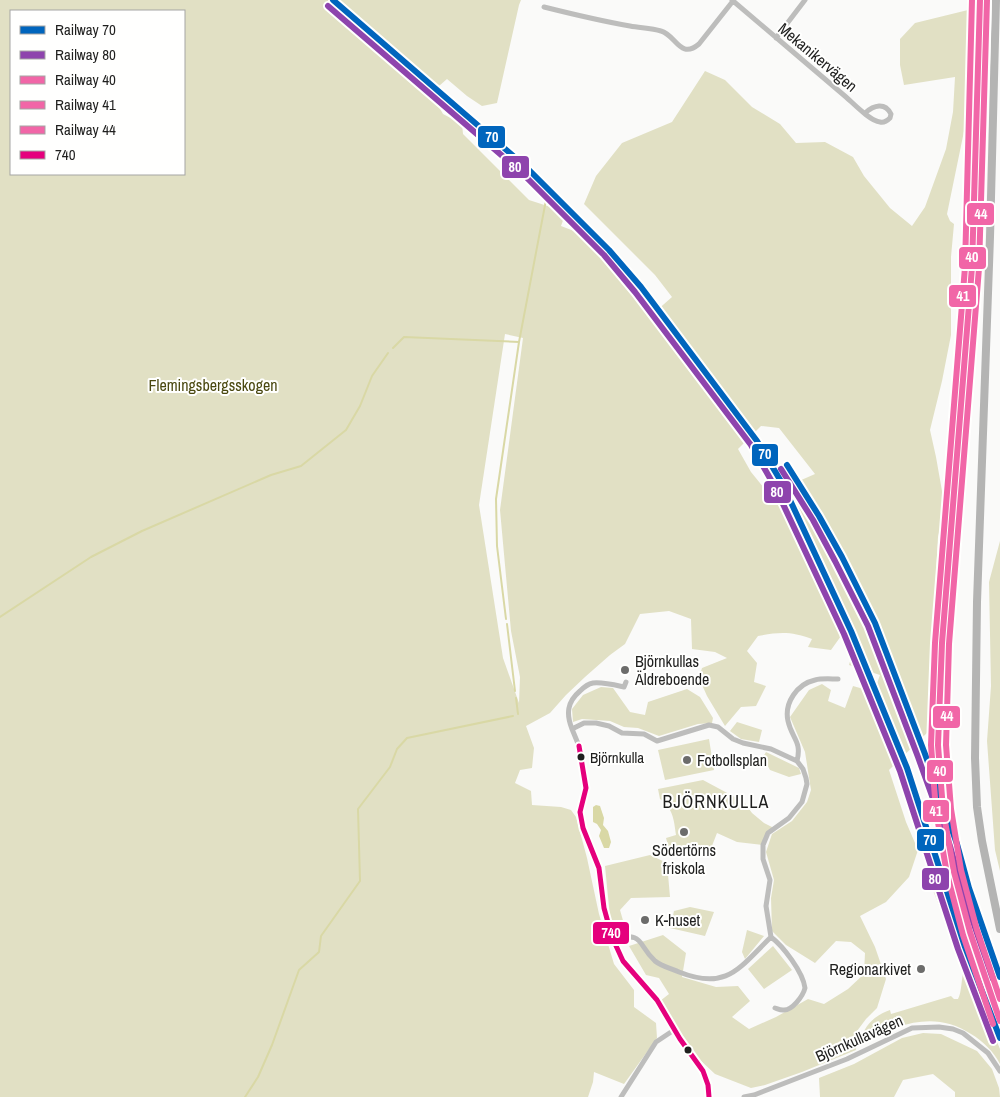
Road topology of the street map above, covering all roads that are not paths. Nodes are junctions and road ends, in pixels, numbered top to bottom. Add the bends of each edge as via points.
1 (805, 0) edge
2 (996, 0) edge
3 (733, 1) edge
4 (544, 7) dead end
5 (776, 38) junction
6 (865, 113) junction
7 (838, 679) dead end
8 (626, 682) dead end
9 (572, 729) junction
10 (798, 762) junction
11 (1000, 929) edge
12 (612, 937) junction
13 (771, 937) junction
14 (775, 1008) dead end
15 (674, 1030) junction
16 (1000, 1072) edge
17 (622, 1097) edge
18 (709, 1097) edge
19 (744, 1097) edge

1 - 5 street
2 - 11 main road via 975,758 982,841
3 - 4 street via 693,49 683,48 662,31
3 - 5 street, Mekanikervägen
5 - 6 street, Mekanikervägen
6 - 6 street, Mekanikervägen via 879,122 888,120 891,114 882,106
7 - 10 street via 810,681 791,698 787,716 799,746
8 - 9 street via 624,687 596,683 582,688 568,706
9 - 10 street via 584,723 596,723 622,733 644,734 657,741 709,726 718,727 733,739 770,749
9 - 12 street via 579,746 586,788 580,812 583,828 599,868
10 - 13 street via 804,769 807,784 802,802 789,818 768,832 763,845 763,859 770,880 766,906
12 - 13 street via 631,936 656,962 704,979 726,976 739,969
12 - 15 street via 623,961 656,1000
13 - 14 street via 782,946 805,988 801,998 787,1009
15 - 17 street via 656,1042
15 - 18 street via 706,1077
16 - 19 street, Björnkullavägen via 988,1053 963,1033 939,1026 912,1028 847,1059

